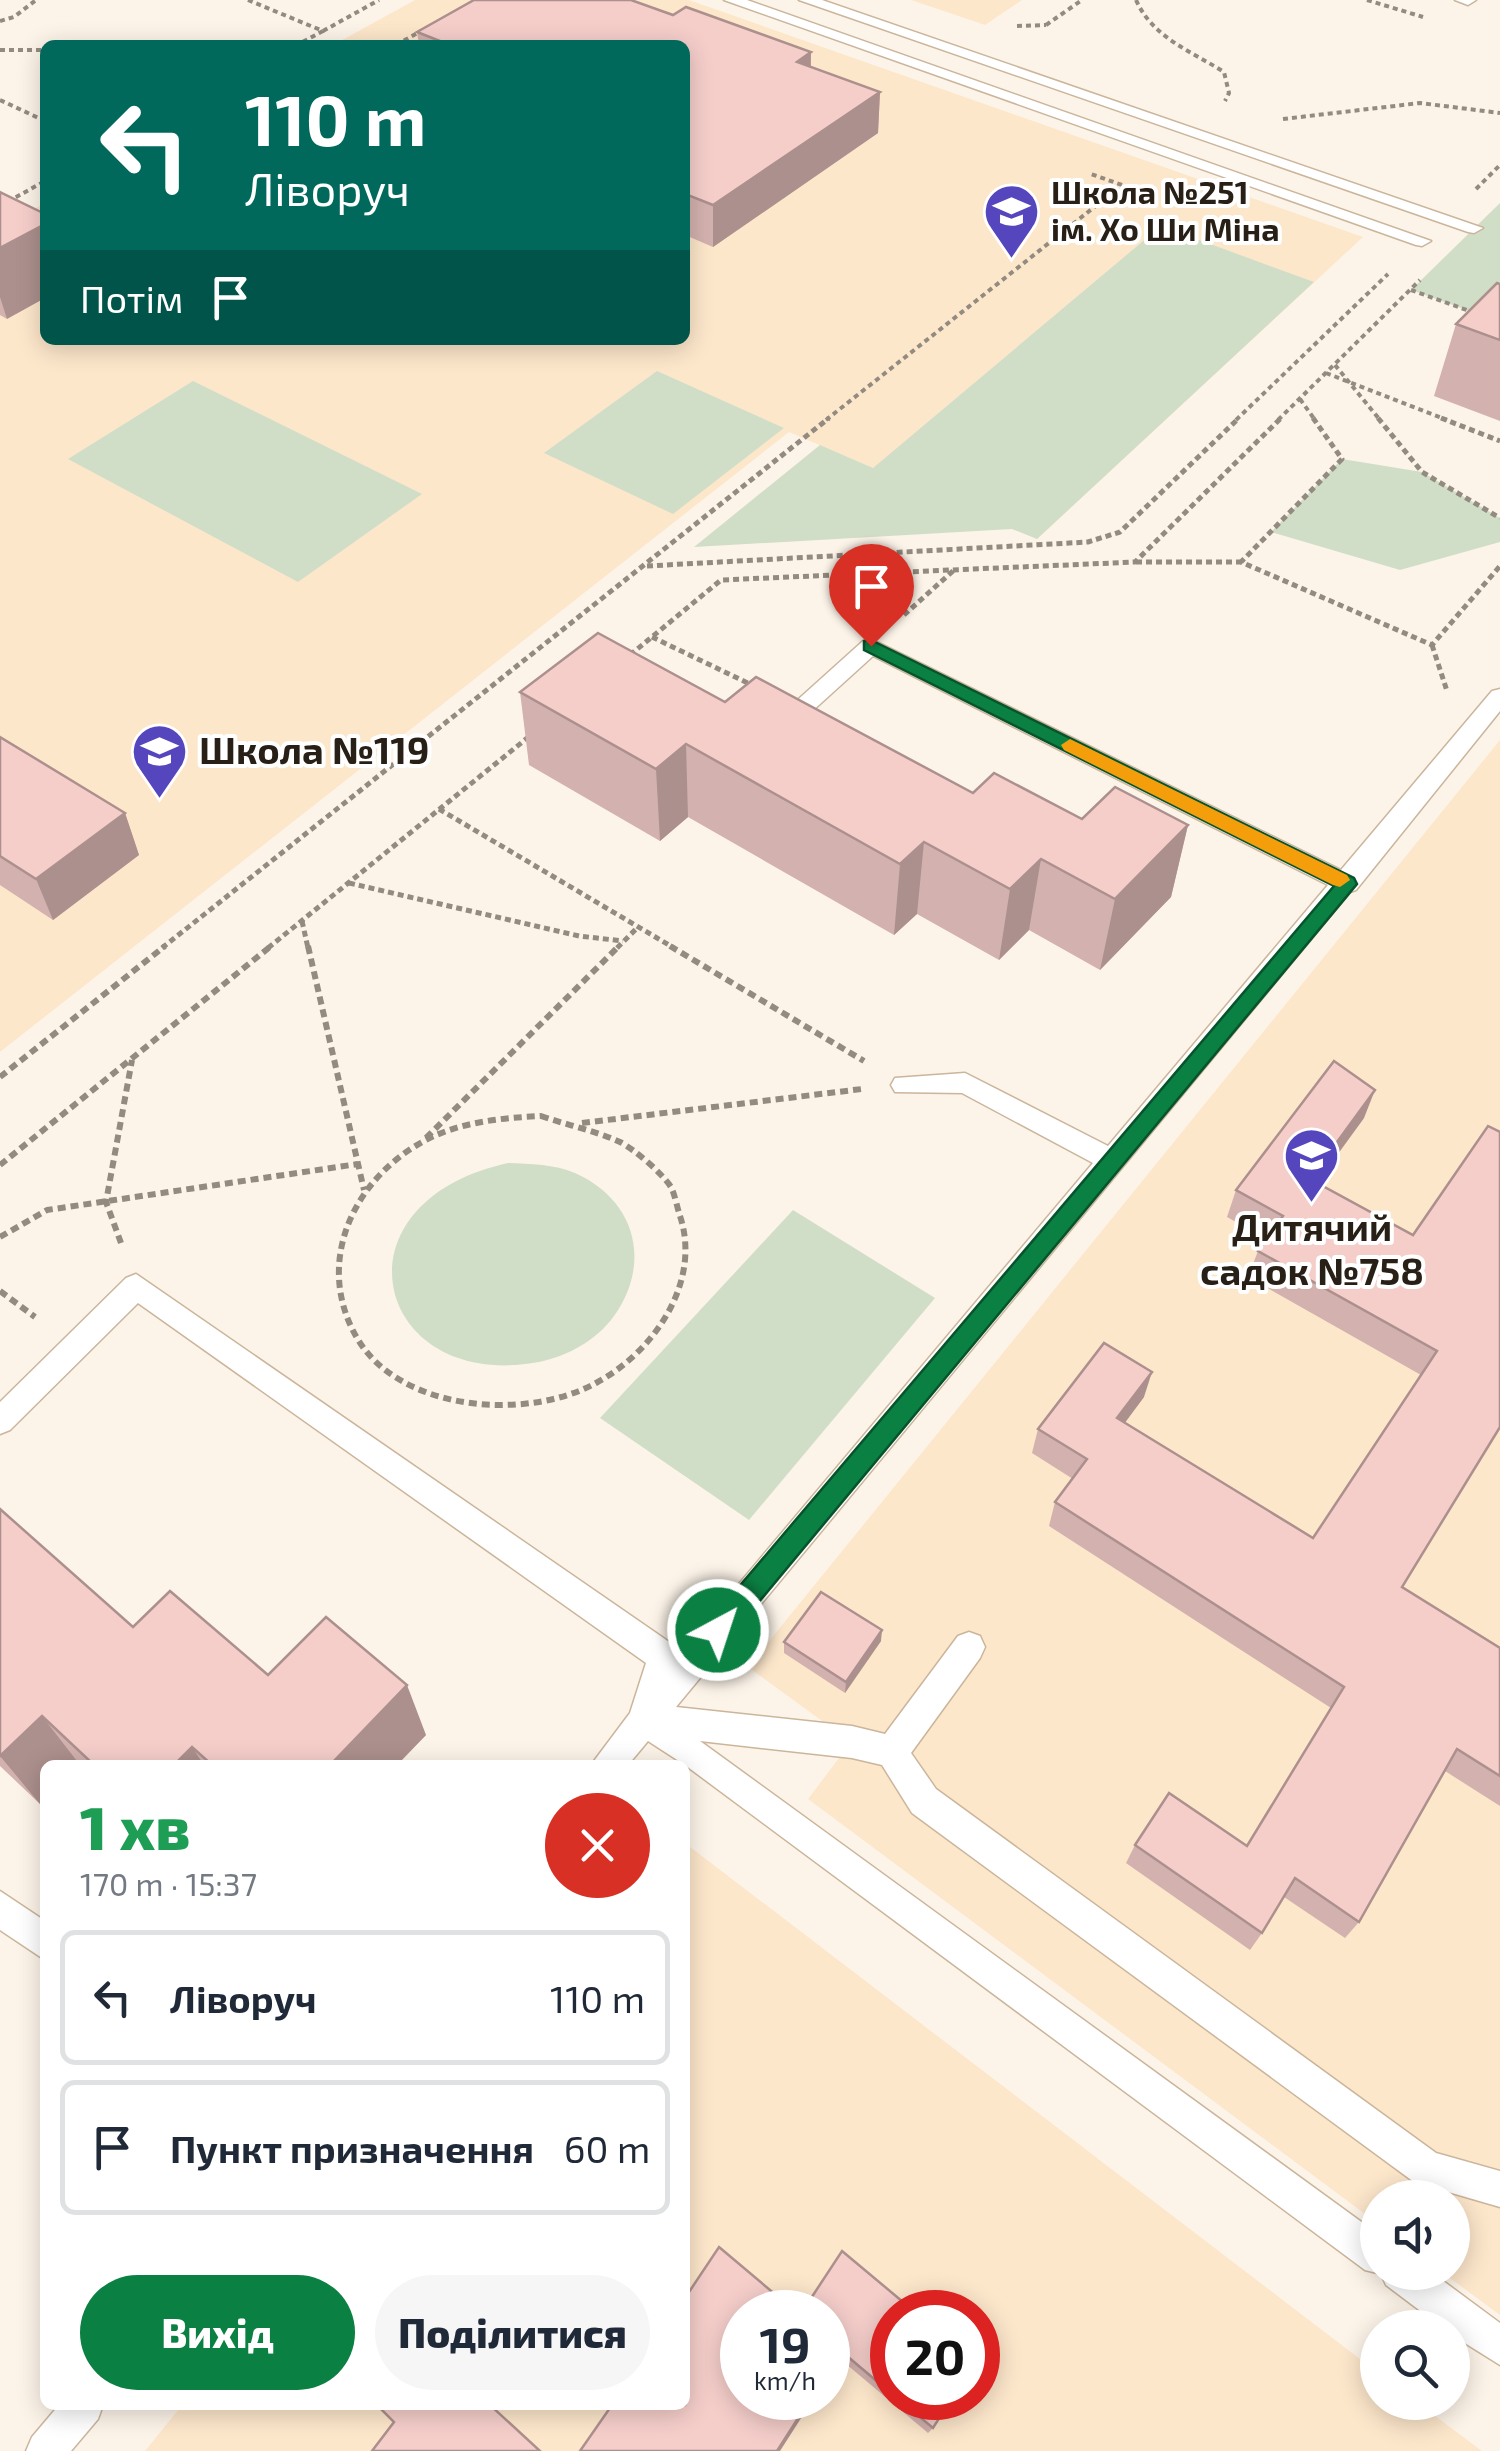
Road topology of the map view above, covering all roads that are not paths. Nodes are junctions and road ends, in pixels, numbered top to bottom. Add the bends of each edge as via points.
1 (732, 0) edge
2 (808, 0) edge
3 (1474, 228) road end
4 (1422, 241) road end
5 (1500, 696) edge
6 (801, 709) edge
7 (1347, 884) junction
8 (904, 1084) road end
9 (1113, 1161) junction
10 (0, 1421) edge
11 (969, 1647) dead end
12 (644, 1718) junction
13 (892, 1752) junction
14 (611, 1760) edge
15 (0, 1908) edge
16 (40, 1939) edge
17 (1500, 2189) edge
18 (1360, 2243) edge
19 (1424, 2290) edge
20 (1500, 2346) edge
21 (80, 2410) edge
22 (46, 2451) edge

1 - 4 lane
2 - 3 lane
5 - 7 lane
6 - 7 lane via 871,646
7 - 9 lane
8 - 9 lane via 964,1083
9 - 12 lane
10 - 12 lane via 136,1286 664,1658
11 - 13 lane
12 - 13 lane
12 - 14 lane
12 - 18 lane
13 - 17 lane via 924,1801 1427,2169
15 - 16 lane
19 - 20 lane
21 - 22 lane

